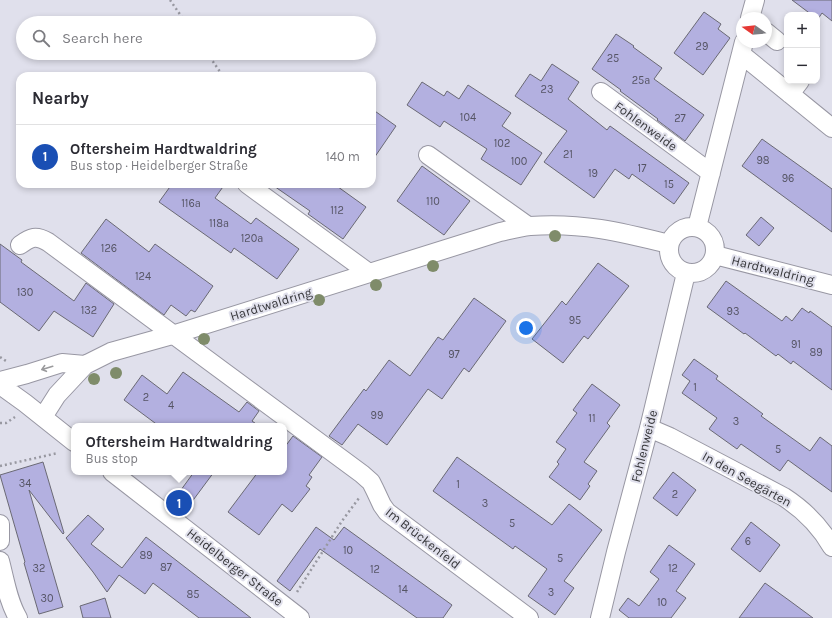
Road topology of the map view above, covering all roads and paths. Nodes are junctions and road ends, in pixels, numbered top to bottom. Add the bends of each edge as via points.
1 (170, 0) edge
2 (754, 0) edge
3 (751, 12) edge
4 (181, 16) edge
5 (743, 48) edge
6 (212, 60) edge
7 (220, 72) edge
8 (795, 88) edge
9 (601, 92) dead end
10 (832, 127) edge
11 (428, 155) dead end
12 (711, 173) junction
13 (252, 188) edge
14 (528, 226) junction
15 (697, 227) junction
16 (669, 244) junction
17 (20, 245) dead end
18 (715, 255) junction
19 (369, 273) junction
20 (686, 273) junction
21 (832, 285) edge
22 (172, 335) junction
23 (85, 365) junction
24 (0, 381) edge
25 (0, 385) edge
26 (43, 417) junction
27 (649, 428) junction
28 (67, 447) edge
29 (0, 466) edge
30 (116, 475) edge
31 (371, 482) junction
32 (0, 524) edge
33 (0, 541) edge
34 (832, 547) edge
35 (0, 561) edge
36 (294, 613) edge
37 (18, 618) edge
38 (529, 618) edge
39 (600, 618) edge

1 - 4 path
2 - 3 street
5 - 8 street
5 - 12 street
6 - 7 path
8 - 10 street
9 - 12 street, Fohlenweide
11 - 14 street
12 - 15 street
13 - 19 street
14 - 16 street, Hardtwaldring via 566,225 601,228
14 - 19 street, Hardtwaldring via 482,237
15 - 16 street via 688,227 674,235
15 - 18 street via 707,232 714,241
16 - 20 street via 669,256 674,266
17 - 22 street via 35,237 42,238
18 - 20 street via 710,265 698,273
18 - 21 street, Hardtwaldring
19 - 22 street, Hardtwaldring
20 - 27 street, Fohlenweide
22 - 23 street, Hardtwaldring via 111,352
22 - 31 street, Im Brückenfeld
23 -> 24 street via 62,363
23 - 26 street, Hardtwaldring via 57,395
25 - 26 street
26 - 28 street
27 - 34 street, In den Seegärten via 784,496 806,514
27 - 39 street, Fohlenweide
28 - 29 path
30 - 36 street, Heidelberger Straße
31 - 36 path via 342,522
31 - 38 street, Im Brückenfeld via 387,512
32 - 33 street
35 - 37 street

